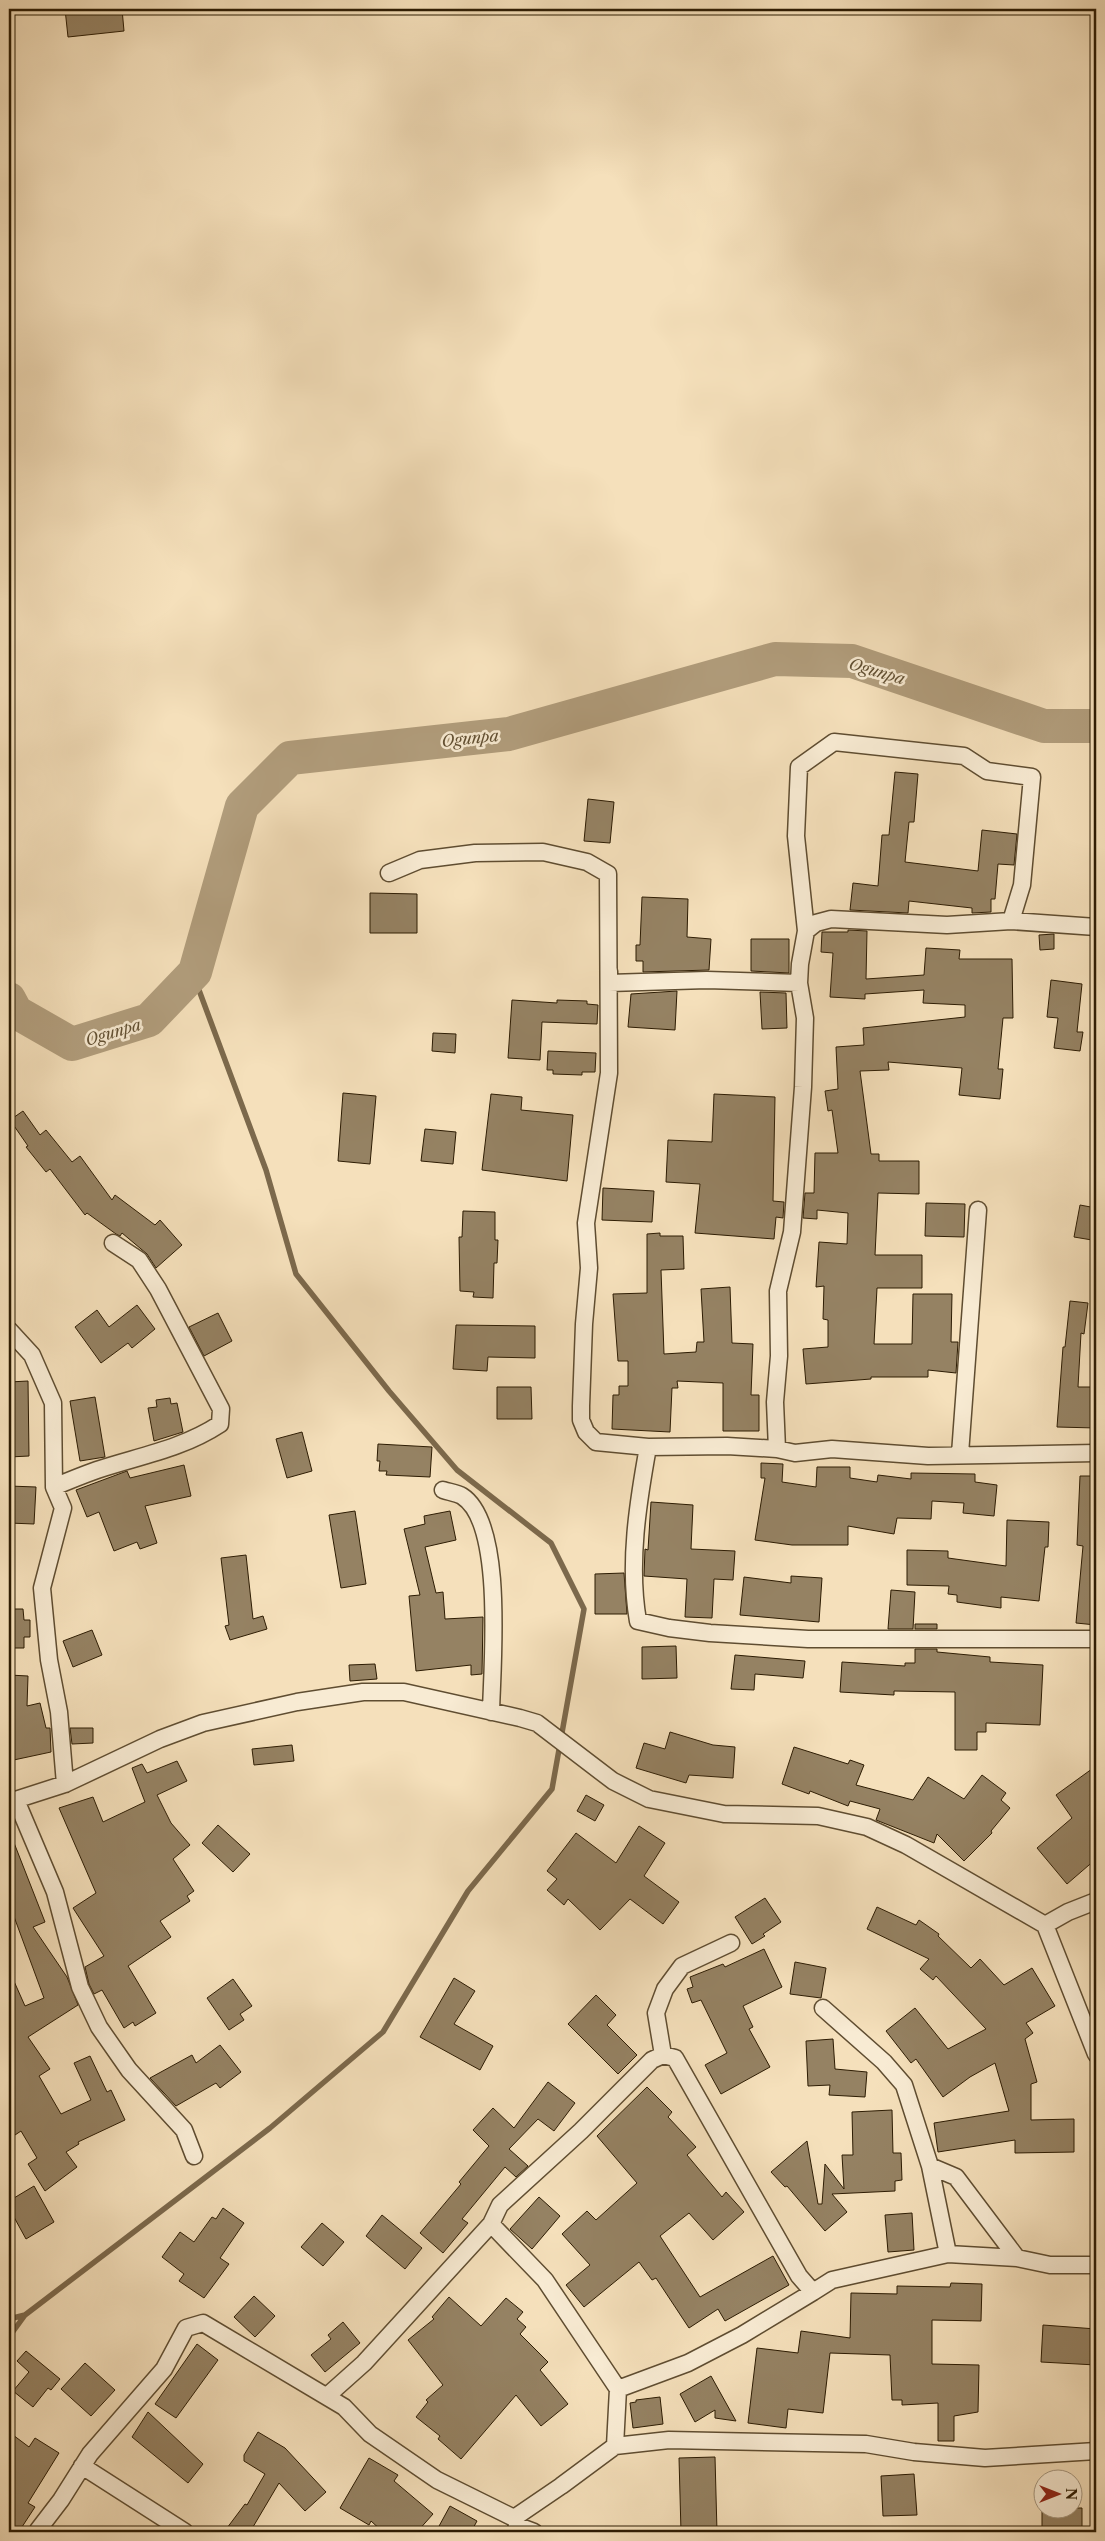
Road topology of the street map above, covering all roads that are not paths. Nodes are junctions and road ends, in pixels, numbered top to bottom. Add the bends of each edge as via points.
1 (390, 873) dead end
2 (608, 874) junction
3 (1011, 921) junction
4 (1096, 927) edge
5 (806, 931) junction
6 (799, 983) junction
7 (978, 1210) dead end
8 (113, 1243) dead end
9 (9, 1330) edge
10 (648, 1446) junction
11 (777, 1449) junction
12 (1096, 1453) edge
13 (960, 1454) junction
14 (54, 1487) junction
15 (443, 1490) dead end
16 (1096, 1639) edge
17 (491, 1712) junction
18 (65, 1784) junction
19 (13, 1801) edge
20 (1096, 1901) edge
21 (1045, 1924) junction
22 (731, 1943) dead end
23 (823, 2008) dead end
24 (1096, 2054) edge
25 (663, 2055) junction
26 (194, 2156) dead end
27 (930, 2166) junction
28 (491, 2224) junction
29 (948, 2254) junction
30 (1017, 2258) junction
31 (1096, 2265) edge
32 (812, 2292) junction
33 (618, 2389) junction
34 (327, 2396) junction
35 (615, 2446) junction
36 (1096, 2451) edge
37 (82, 2466) junction
38 (514, 2518) junction
39 (38, 2530) dead end
40 (185, 2532) edge
41 (534, 2532) edge

1 - 2 street via 420,860 475,853 543,852 587,862
2 - 6 street via 609,983 706,980
2 - 10 street via 609,1073 586,1223 589,1268 582,1420 586,1432 596,1442
3 - 4 street
3 - 5 street via 947,924 831,919 816,923
3 - 5 street via 1022,886 1032,777 987,771 964,756 834,742 799,766 796,836
5 - 6 street
6 - 11 street via 805,1018 802,1087 792,1232 778,1291
7 - 13 street
8 - 14 street via 139,1260 158,1289 221,1409 220,1424 199,1438
9 - 14 street via 32,1355 53,1403
10 - 11 street
10 - 16 street via 639,1495 635,1564 634,1600 638,1621 710,1633 845,1640
11 - 13 street via 795,1453 832,1449 928,1456
12 - 13 street
14 - 18 street via 63,1508 42,1588
15 - 17 street via 462,1496 475,1511 485,1535 493,1588
17 - 18 street via 404,1692 363,1692 297,1702 203,1722
17 - 21 street via 537,1723 613,1781 649,1799 724,1814 818,1816 867,1827 906,1845
18 - 19 street
19 - 26 street via 55,1892 80,1987 99,2027 129,2070 184,2130
20 - 21 street
21 - 24 street
22 - 25 street via 682,1966 665,1989 656,2012
23 - 27 street via 884,2062 904,2085
25 - 28 street via 652,2060 582,2131 500,2205
25 - 32 street via 675,2058 799,2276
27 - 29 street
27 - 30 street via 956,2177
28 - 33 street via 546,2280
28 - 34 street via 364,2363
29 - 30 street
29 - 32 street via 832,2280
30 - 31 street via 1050,2265
32 - 33 street via 742,2335 688,2363
33 - 35 street
34 - 37 street via 203,2323 194,2324 186,2328 164,2369
34 - 38 street via 344,2407 370,2434 437,2480
35 - 36 street via 669,2440 856,2443 985,2458
35 - 38 street
37 - 39 street
37 - 40 street
38 - 41 street via 518,2526

